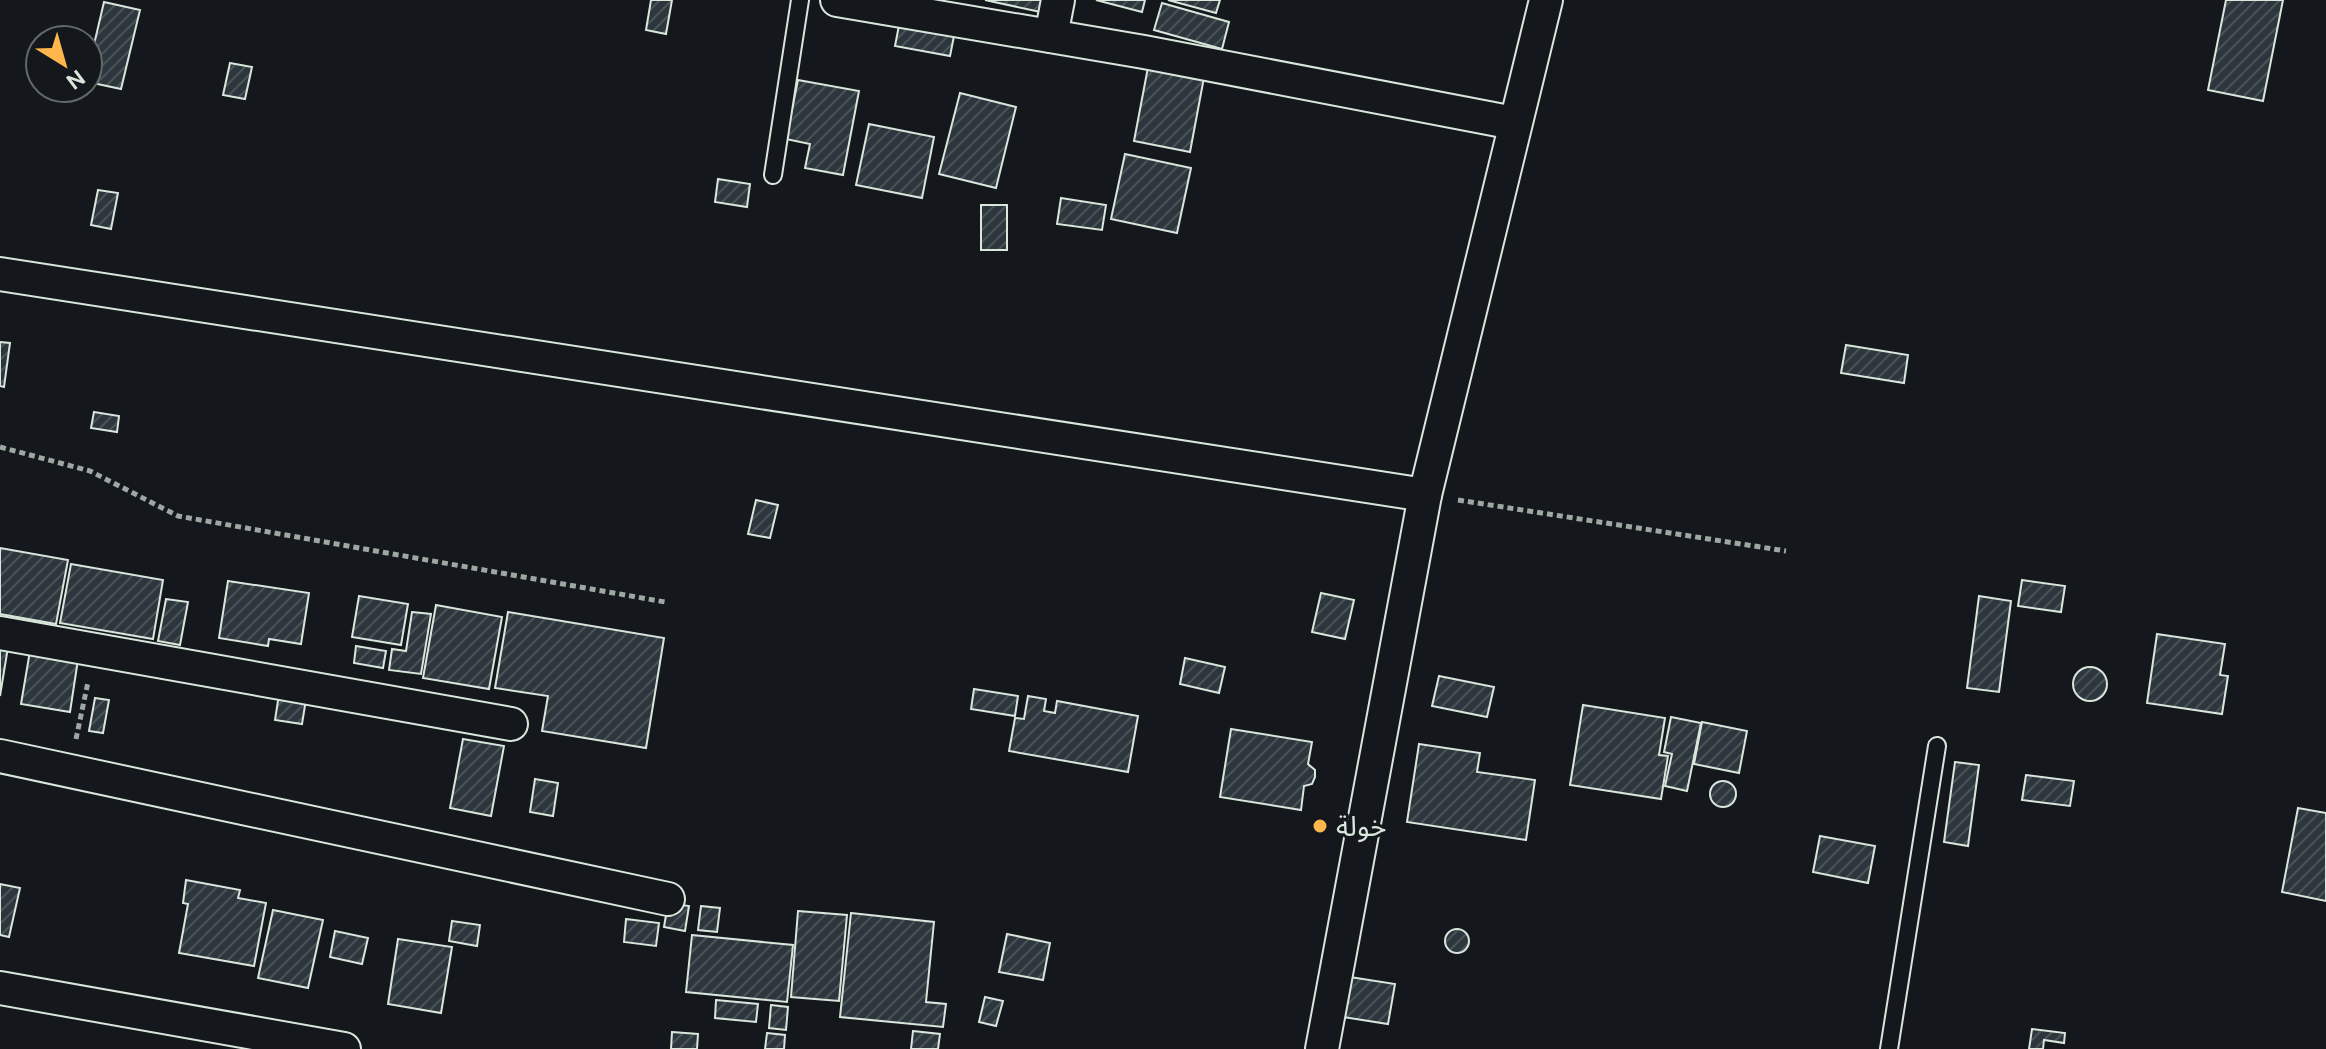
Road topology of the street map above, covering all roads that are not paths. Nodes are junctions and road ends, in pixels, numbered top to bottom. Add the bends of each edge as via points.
1 (800, 0) edge
2 (837, 0) edge
3 (1058, 0) edge
4 (1546, 0) edge
5 (1051, 36) junction
6 (1514, 123) junction
7 (773, 175) dead end
8 (0, 274) edge
9 (1425, 495) junction
10 (0, 633) edge
11 (511, 724) dead end
12 (1937, 746) dead end
13 (0, 756) edge
14 (668, 899) dead end
15 (0, 988) edge
16 (281, 1044) edge
17 (344, 1049) edge
18 (1322, 1049) edge
19 (1889, 1049) edge

1 - 7 lane
2 - 5 street
3 - 5 street
4 - 6 street
5 - 6 street
6 - 9 street
8 - 9 street
9 - 18 street
10 - 11 street
12 - 19 lane
13 - 14 street
15 - 16 street
16 - 17 street

